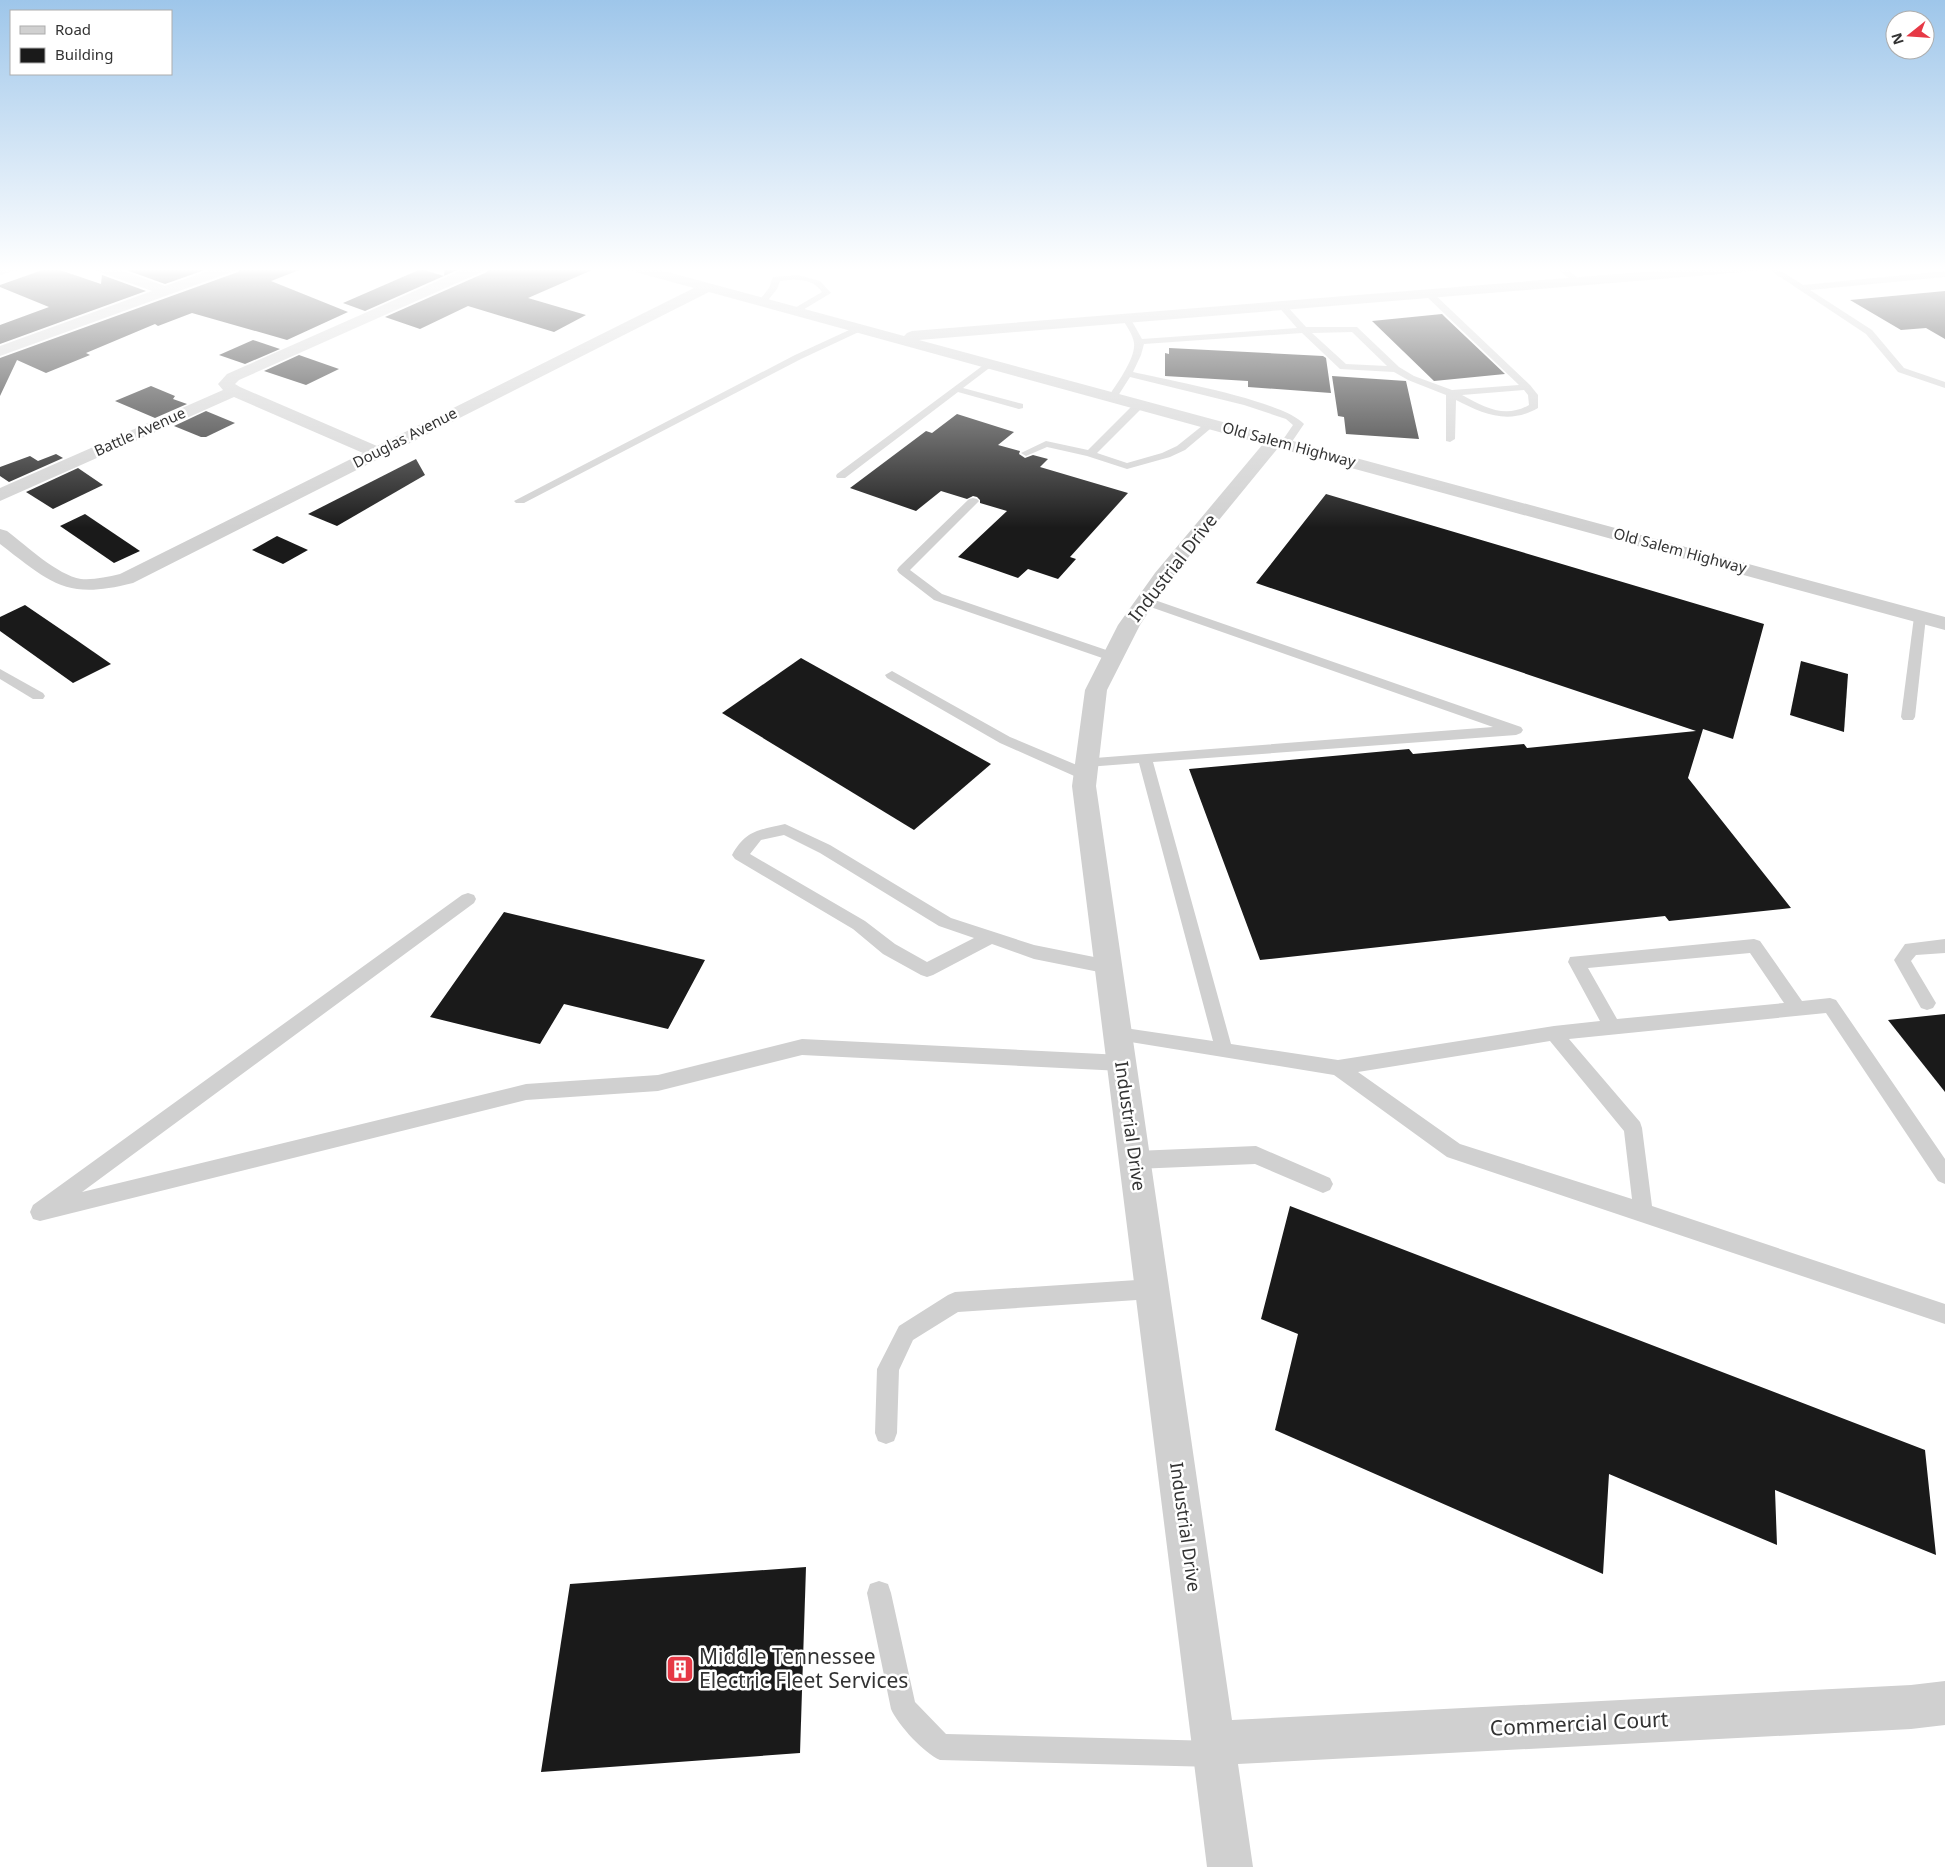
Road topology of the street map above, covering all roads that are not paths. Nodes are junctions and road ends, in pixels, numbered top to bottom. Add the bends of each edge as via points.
1 (285, 354) edge
2 (574, 354) edge
3 (806, 354) edge
4 (953, 354) edge
5 (1136, 354) edge
6 (1329, 354) edge
7 (1381, 354) edge
8 (1492, 354) edge
9 (1888, 354) edge
10 (989, 364) junction
11 (1396, 369) junction
12 (1128, 374) junction
13 (1945, 385) edge
14 (1527, 387) junction
15 (956, 389) junction
16 (234, 391) junction
17 (1451, 393) junction
18 (1113, 397) junction
19 (1140, 404) junction
20 (1019, 406) dead end
21 (1211, 424) junction
22 (1450, 438) dead end
23 (1280, 442) junction
24 (376, 452) junction
25 (1026, 453) dead end
26 (1090, 454) junction
27 (841, 476) dead end
28 (0, 495) edge
29 (520, 501) dead end
30 (973, 501) dead end
31 (0, 535) edge
32 (1146, 601) junction
33 (1920, 617) junction
34 (1945, 624) edge
35 (1113, 657) junction
36 (0, 673) edge
37 (892, 675) dead end
38 (38, 696) dead end
39 (1908, 718) dead end
40 (1145, 758) junction
41 (1087, 768) junction
42 (468, 899) dead end
43 (991, 937) junction
44 (1945, 946) edge
45 (1109, 967) junction
46 (1927, 1003) dead end
47 (1797, 1008) junction
48 (1612, 1027) junction
49 (1554, 1033) junction
50 (1120, 1049) junction
51 (1224, 1050) junction
52 (1338, 1068) junction
53 (1135, 1160) junction
54 (1945, 1175) edge
55 (1323, 1184) dead end
56 (1643, 1212) junction
57 (1152, 1289) junction
58 (1945, 1314) edge
59 (886, 1433) dead end
60 (879, 1593) dead end
61 (1945, 1703) edge
62 (1215, 1749) junction
63 (1230, 1867) edge

1 - 16 street via 233,377 226,384
2 - 24 street, Douglas Avenue
3 - 29 lane
4 - 10 street, Old Salem Highway
5 - 12 lane
6 - 11 lane via 1343,367
7 - 11 lane
8 - 14 lane
9 - 13 lane via 1901,370
10 - 15 lane
10 - 18 street, Old Salem Highway
11 - 17 lane
12 - 18 lane
12 - 23 lane via 1260,406 1291,417 1300,424 1298,429
14 - 17 lane
14 - 17 lane via 1533,395 1534,406 1513,416 1480,409
15 - 20 lane
15 - 27 lane
16 - 24 street
16 - 28 street, Battle Avenue
17 - 22 lane
18 - 19 street, Old Salem Highway
19 - 21 street, Old Salem Highway
19 - 26 lane
21 - 23 street, Old Salem Highway
21 - 26 lane via 1181,448 1127,466
23 - 32 street, Industrial Drive via 1162,577
23 - 33 street, Old Salem Highway
24 - 31 street, Douglas Avenue via 126,579 82,585 53,573
25 - 26 lane via 1046,444
30 - 35 lane via 903,570 938,597
32 - 35 street, Industrial Drive
32 - 40 lane via 1516,730
33 - 34 street, Old Salem Highway
33 - 39 lane
35 - 41 street, Industrial Drive via 1096,690
36 - 38 lane
37 - 41 lane via 1005,740
40 - 41 lane
40 - 51 lane
41 - 45 street, Industrial Drive via 1084,786
42 - 50 lane via 40,1212 526,1092 658,1082 802,1046
43 - 43 lane via 945,922 825,849 785,829 756,836 740,855 859,925 889,949 926,970
43 - 45 lane via 1034,952
44 - 46 lane via 1911,949 1902,960
45 - 50 street, Industrial Drive
47 - 48 lane
47 - 48 lane via 1754,946 1576,962
47 - 54 lane via 1830,1005
48 - 49 lane
49 - 52 lane
49 - 56 lane via 1633,1128
50 - 51 lane
50 - 53 street, Industrial Drive
51 - 52 lane
52 - 56 lane via 1454,1151
53 - 55 lane via 1256,1155
53 - 57 street, Industrial Drive
56 - 58 lane
57 - 59 lane via 955,1302 906,1333 888,1369
57 - 62 street, Industrial Drive
60 - 62 lane via 904,1709 940,1747
61 - 62 street, Commercial Court
62 - 63 street, Industrial Drive

